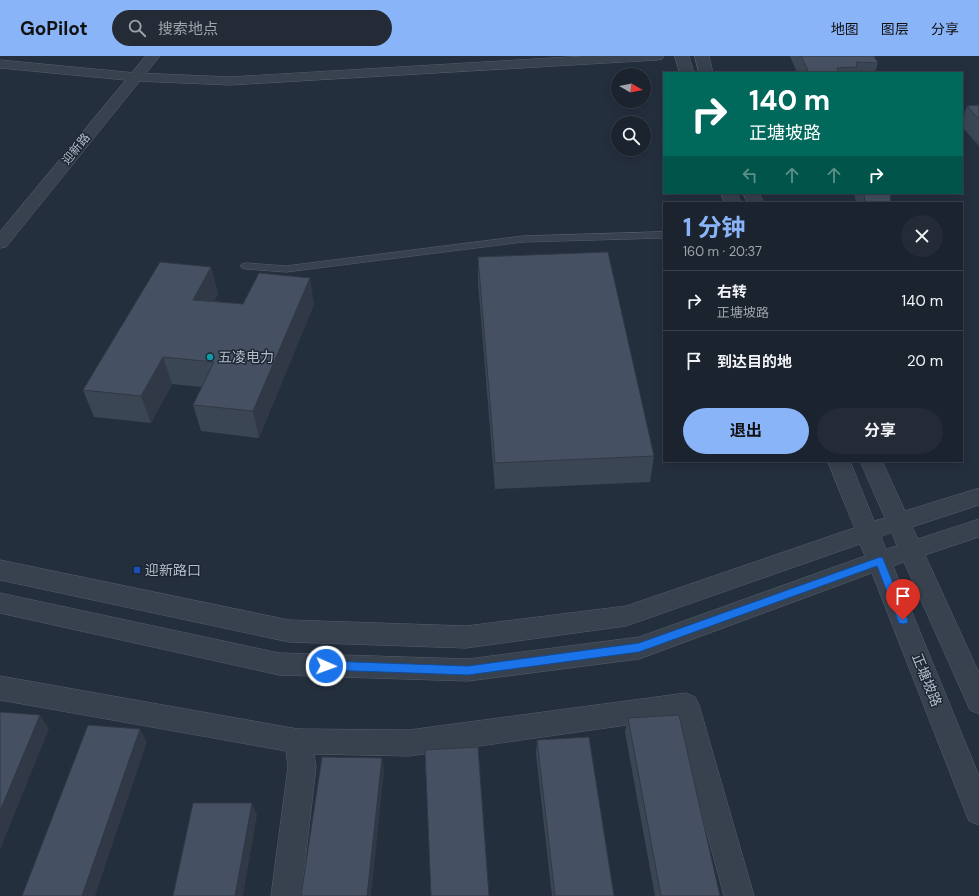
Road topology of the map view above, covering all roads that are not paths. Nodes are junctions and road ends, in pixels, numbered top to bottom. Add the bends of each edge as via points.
1 (153, 56) edge
2 (657, 56) edge
3 (682, 56) edge
4 (702, 56) edge
5 (0, 64) edge
6 (687, 72) edge
7 (706, 72) edge
8 (136, 77) junction
9 (663, 236) edge
10 (0, 243) edge
11 (246, 266) dead end
12 (838, 462) edge
13 (871, 462) edge
14 (979, 496) edge
15 (899, 522) junction
16 (979, 528) edge
17 (868, 532) junction
18 (911, 551) junction
19 (880, 561) junction
20 (0, 570) edge
21 (0, 603) edge
22 (0, 688) edge
23 (979, 702) edge
24 (298, 741) junction
25 (979, 811) edge
26 (286, 896) edge
27 (739, 896) edge

1 - 8 street, 迎新路
2 - 8 street via 230,81
3 - 6 street
4 - 7 street
5 - 8 street
8 - 10 street, 迎新路
9 - 11 lane via 523,239 286,269
12 - 17 street, 正塘坡路
13 - 15 street
14 - 15 street
15 - 17 street
15 - 18 street
16 - 18 street
17 - 19 street, 正塘坡路
17 - 20 street via 626,616 466,637 289,631
18 - 19 street
18 - 23 street
19 - 21 street via 639,648 468,670 279,664
19 - 25 street, 正塘坡路
22 - 24 street
24 - 26 street via 302,767
24 - 27 street via 409,743 686,705

